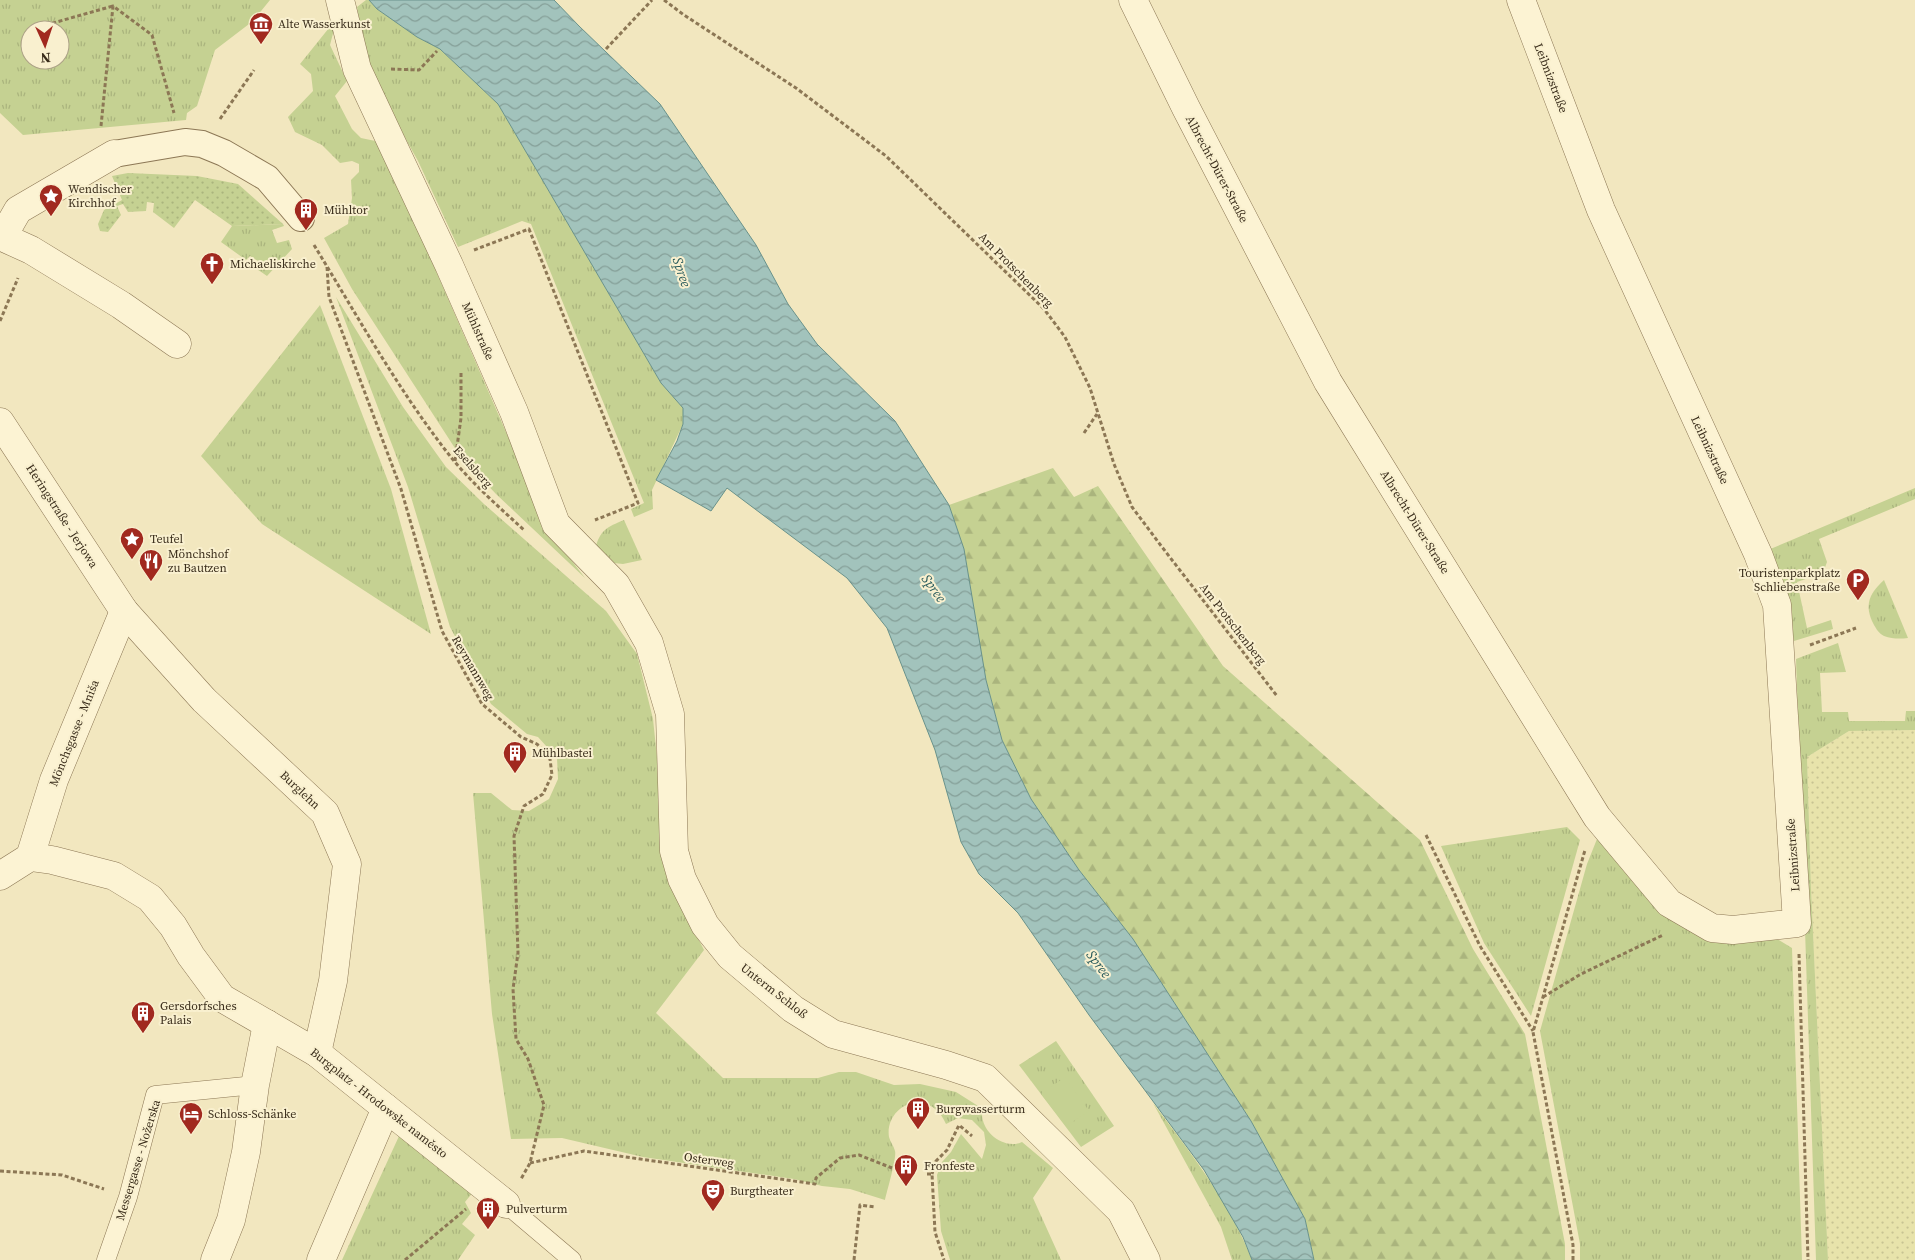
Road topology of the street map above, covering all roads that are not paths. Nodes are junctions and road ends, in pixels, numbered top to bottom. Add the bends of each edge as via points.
1 (340, 0) edge
2 (1133, 0) edge
3 (1522, 0) edge
4 (114, 154) joint
5 (301, 218) dead end
6 (2, 236) edge
7 (177, 344) dead end
8 (0, 422) edge
9 (124, 610) junction
10 (649, 643) joint
11 (30, 857) junction
12 (0, 876) edge
13 (1797, 923) joint
14 (266, 1024) junction
15 (317, 1053) junction
16 (255, 1085) junction
17 (386, 1108) junction
18 (502, 1192) joint
19 (106, 1260) edge
20 (215, 1260) edge
21 (321, 1260) edge
22 (572, 1260) edge
23 (1146, 1260) edge

1 - 10 street, Mühlstraße via 357,69 514,412 556,524 616,585
2 - 13 street, Albrecht-Dürer-Straße via 1328,382 1597,817 1669,903 1712,928 1733,930
3 - 13 street, Leibnizstraße via 1601,210 1758,554 1777,605
4 - 5 street via 194,143 224,153 267,178
4 - 6 street via 18,210
6 - 7 street via 31,250
8 - 9 street, Heringstraße - Jerjowa
9 - 11 street, Mönchsgasse - Mniša via 54,780
9 - 15 street, Burglehn via 204,700 325,813 344,856 347,864 333,981
10 - 23 street, Unterm Schloß via 670,714 674,851 682,878 705,925 730,956 793,1009 833,1034 985,1078 1121,1211
11 - 12 street
11 - 14 street, Burgplatz - Hrodowske naměsto via 114,876 150,898 222,998
14 - 15 street, Burgplatz - Hrodowske naměsto
14 - 16 street
15 - 17 street, Burgplatz - Hrodowske naměsto
16 - 19 lane, Messergasse - Nožerska via 156,1095 128,1197
16 - 20 street via 246,1152 231,1220
17 - 18 street, Burgplatz - Hrodowske naměsto
17 - 21 street
18 - 22 lane

